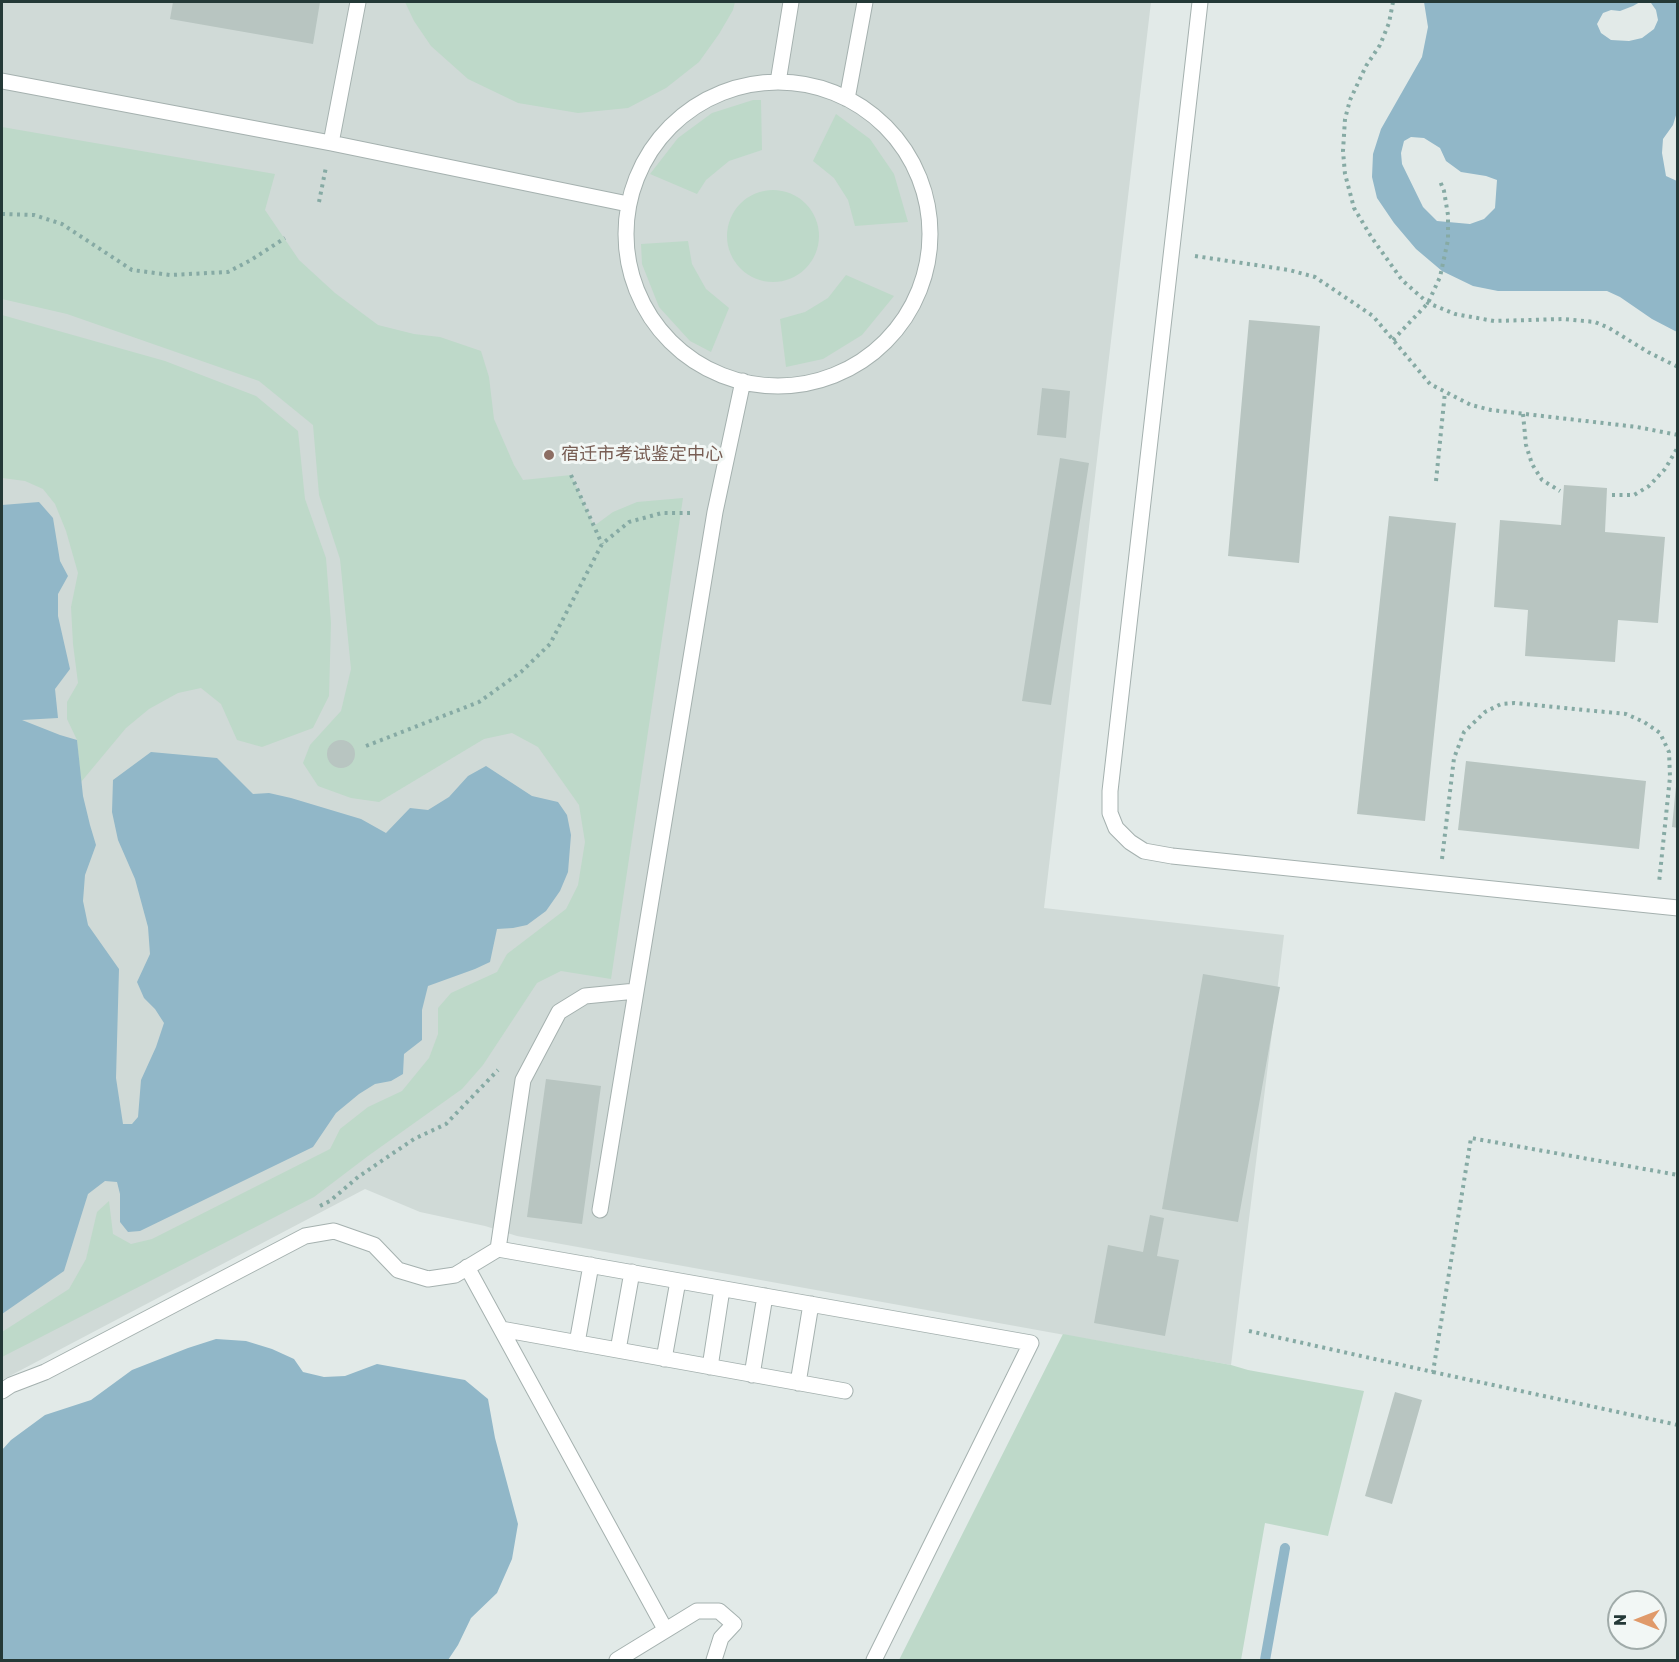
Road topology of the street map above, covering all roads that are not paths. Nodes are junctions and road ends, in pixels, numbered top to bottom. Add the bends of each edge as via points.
1 (358, 2) edge
2 (791, 2) edge
3 (865, 2) edge
4 (1200, 2) edge
5 (2, 81) edge
6 (778, 82) junction
7 (847, 99) junction
8 (331, 143) junction
9 (628, 204) junction
10 (743, 381) junction
11 (1677, 908) edge
12 (636, 991) junction
13 (600, 1210) dead end
14 (498, 1249) junction
15 (591, 1265) junction
16 (467, 1267) junction
17 (632, 1272) junction
18 (678, 1281) junction
19 (722, 1289) junction
20 (765, 1296) junction
21 (811, 1304) junction
22 (501, 1329) junction
23 (577, 1343) junction
24 (618, 1350) junction
25 (664, 1359) junction
26 (710, 1367) junction
27 (752, 1375) junction
28 (798, 1383) junction
29 (2, 1391) edge
30 (845, 1391) dead end
31 (665, 1629) junction
32 (617, 1660) edge
33 (714, 1660) edge
34 (874, 1660) edge

1 - 8 lane
2 - 6 lane
3 - 7 lane
4 - 11 lane via 1110,791 1110,813 1116,828 1144,851 1172,856
5 - 8 lane
6 - 7 lane via 819,86
6 - 9 lane via 720,92 678,118 646,157
7 - 10 lane via 864,108 900,142 923,187 930,237 921,286 897,330 859,364 812,384 762,387
8 - 9 lane
9 - 10 lane via 627,255 642,304 671,344 713,373
10 - 12 lane via 715,512
12 - 13 lane
12 - 14 lane via 585,996 559,1012 523,1080
14 - 15 lane
14 - 16 lane
15 - 17 lane
15 - 23 lane
16 - 22 lane
16 - 29 lane via 454,1275 428,1279 398,1270 374,1245 334,1231 305,1236
17 - 18 lane
17 - 24 lane
18 - 19 lane
18 - 25 lane
19 - 20 lane
19 - 26 lane
20 - 21 lane
20 - 27 lane
21 - 28 lane
21 - 34 lane via 1031,1343
22 - 23 lane
22 - 31 lane
23 - 24 lane
24 - 25 lane
25 - 26 lane
26 - 27 lane
27 - 28 lane
28 - 30 lane
31 - 32 lane
31 - 33 lane via 697,1611 719,1611 734,1624 721,1638

